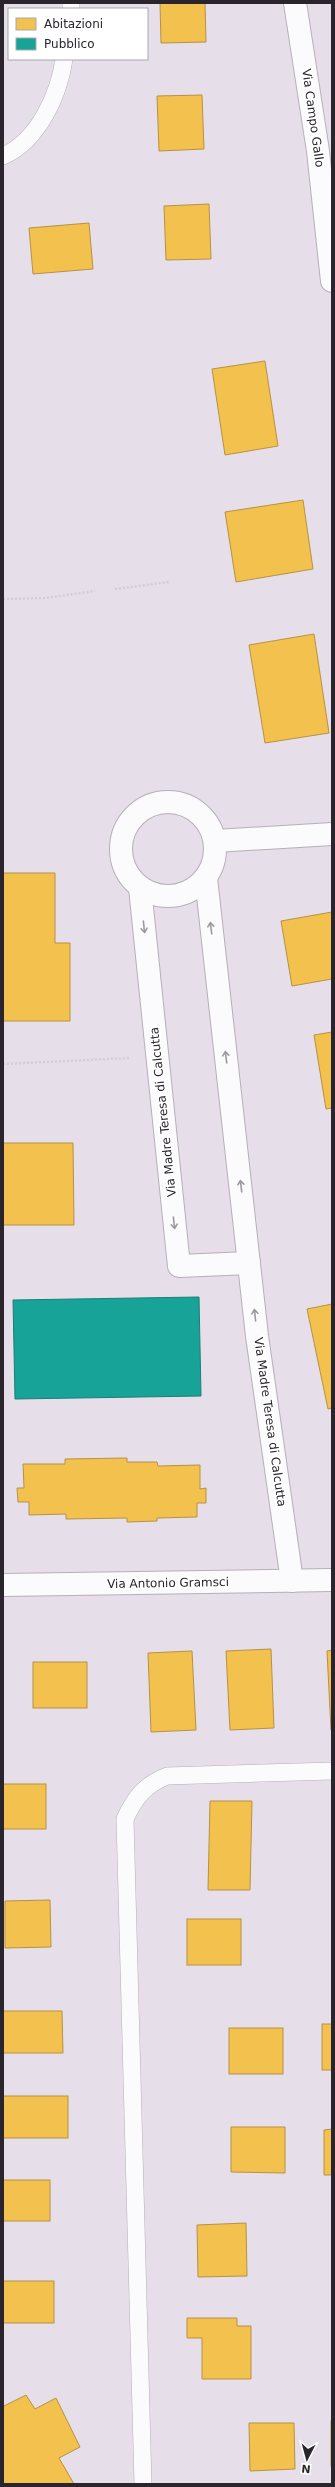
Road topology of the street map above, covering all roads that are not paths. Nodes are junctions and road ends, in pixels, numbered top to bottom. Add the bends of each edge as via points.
1 (295, 3) edge
2 (64, 60) edge
3 (3, 156) edge
4 (332, 281) edge
5 (332, 834) edge
6 (215, 841) junction
7 (206, 878) junction
8 (140, 888) junction
9 (249, 1263) junction
10 (332, 1580) edge
11 (292, 1581) junction
12 (3, 1585) edge
13 (332, 1771) edge
14 (143, 2484) edge

1 - 4 street, Via Campo Gallo via 318,151
2 - 3 lane via 46,116 15,151
5 - 6 street
6 - 7 street via 214,861
6 - 8 street via 206,822 190,807 169,802 156,803 144,808 129,822 122,835 120,850 122,864
7 - 8 street via 182,895 153,895
9 -> 7 street, Via Madre Teresa di Calcutta
8 -> 9 street, Via Madre Teresa di Calcutta via 179,1266
11 -> 9 street, Via Madre Teresa di Calcutta
10 - 11 street, Via Antonio Gramsci
11 - 12 street, Via Antonio Gramsci
13 - 14 lane via 167,1776 150,1782 140,1792 125,1819

